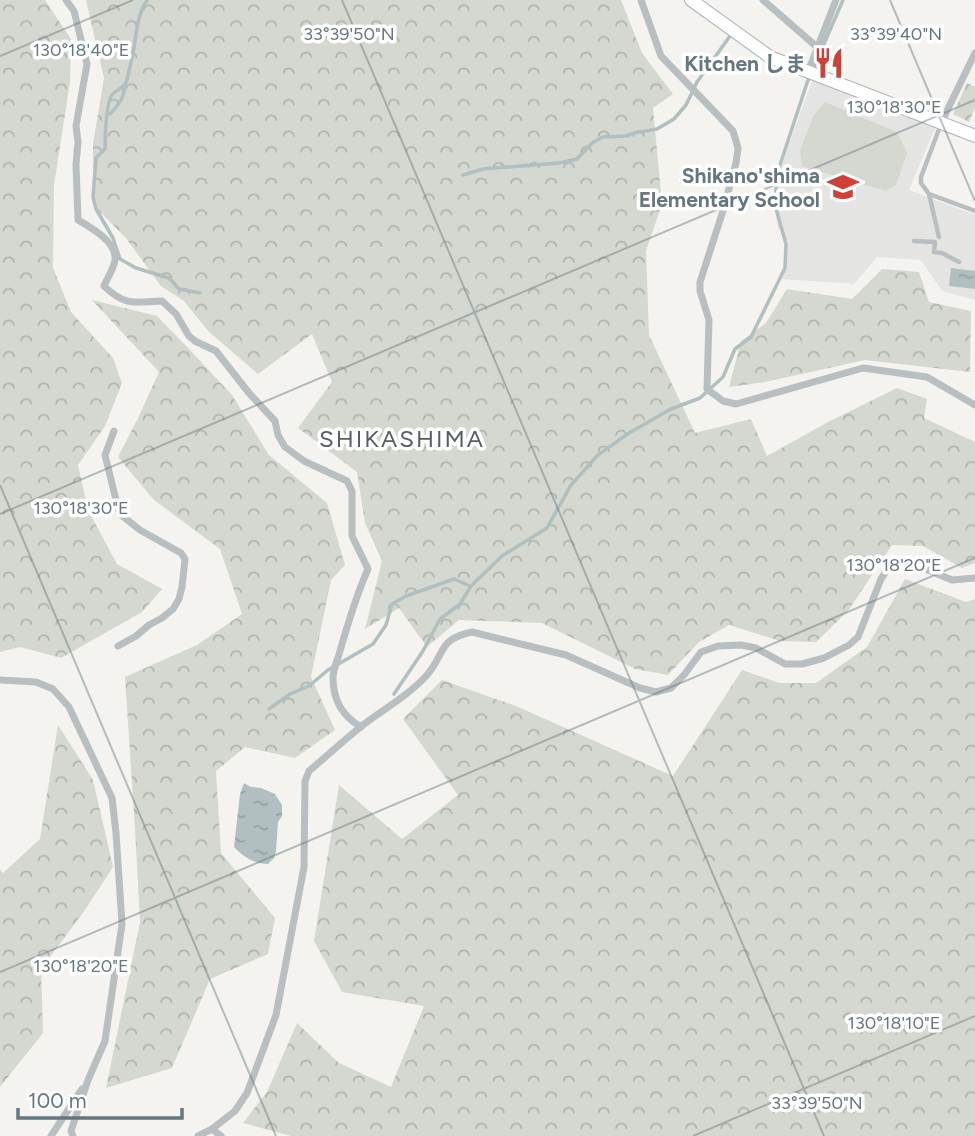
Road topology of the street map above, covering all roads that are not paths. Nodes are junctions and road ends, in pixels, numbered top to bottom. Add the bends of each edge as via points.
1 (66, 0) edge
2 (641, 0) edge
3 (763, 0) edge
4 (836, 0) edge
5 (699, 3) edge
6 (817, 47) junction
7 (975, 54) edge
8 (812, 74) junction
9 (941, 123) junction
10 (975, 136) edge
11 (929, 194) junction
12 (975, 211) edge
13 (939, 237) dead end
14 (914, 241) dead end
15 (959, 262) dead end
16 (975, 405) edge
17 (114, 431) dead end
18 (975, 578) edge
19 (118, 646) dead end
20 (0, 680) edge
21 (361, 727) junction
22 (88, 1080) junction
23 (212, 1129) junction
24 (51, 1136) edge
25 (73, 1136) edge
26 (198, 1136) edge
27 (221, 1136) edge

1 - 21 street via 74,11 87,64 76,126 78,220 113,248 115,260 104,286 128,302 162,301 189,336 216,351 275,421 285,447 347,481 352,491 352,536 368,569 333,677 342,712
2 - 16 street via 661,56 733,131 738,148 699,282 709,320 707,389 736,404 863,368 928,377
3 - 6 street
4 - 6 street
5 - 8 main road via 770,57
6 - 8 street
7 - 9 street
8 - 9 main road
9 - 10 main road
9 - 11 lane via 921,177
11 - 12 lane
11 - 13 lane
14 - 15 lane via 935,242 934,252
17 - 19 street via 105,455 121,514 186,559 173,609
18 - 21 street via 952,580 906,561 891,564 858,637 824,658 785,664 756,648 718,646 701,652 671,688 656,692 566,655 472,632 460,634 448,642 428,674
20 - 22 street via 36,682 53,689 69,707 112,798 122,923 105,1041
21 - 23 street via 309,771 305,781 304,867 276,1015 247,1093 235,1111
22 - 24 street
22 - 25 street
23 - 26 street
23 - 27 street

